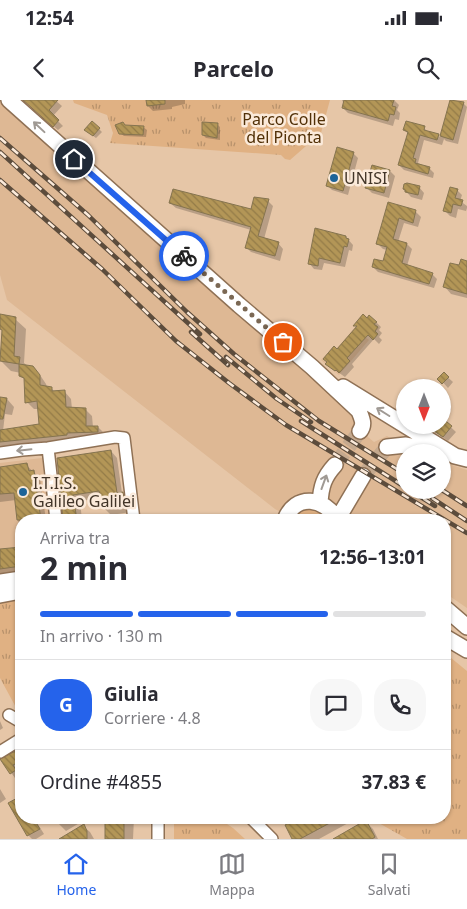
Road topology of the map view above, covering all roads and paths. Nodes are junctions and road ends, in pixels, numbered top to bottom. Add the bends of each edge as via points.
1 (9, 100) edge
2 (312, 367) junction
3 (360, 430) dead end
4 (434, 444) edge
5 (396, 446) edge
6 (387, 447) tunnel mouth
7 (48, 448) junction
8 (0, 453) edge
9 (335, 465) tunnel mouth
10 (324, 505) junction
11 (55, 514) edge
12 (133, 514) edge
13 (289, 514) edge
14 (332, 514) edge
15 (341, 514) edge
16 (15, 580) edge
17 (0, 582) edge
18 (15, 592) edge
19 (0, 595) edge
20 (451, 613) edge
21 (467, 627) edge
22 (451, 641) edge
23 (451, 642) edge
24 (467, 650) edge
25 (467, 655) edge
26 (9, 715) dead end
27 (15, 718) edge
28 (15, 742) edge
29 (0, 752) edge
30 (158, 824) edge
31 (257, 824) edge
32 (158, 839) edge
33 (272, 839) edge

2 -> 1 main road
2 - 3 main road via 359,411 363,426
4 -> 2 main road
5 - 6 main road
7 -> 8 street
7 - 11 street
7 - 12 street via 124,438
10 -> 9 main road via 321,488 325,476
10 - 13 main road via 309,501 298,504
10 - 14 main road
10 - 15 main road via 353,487 363,476
16 - 17 main road
18 - 19 main road
20 - 21 main road
22 - 24 main road
23 - 25 street
26 - 27 street
28 - 29 street
30 - 32 street
31 - 33 street

